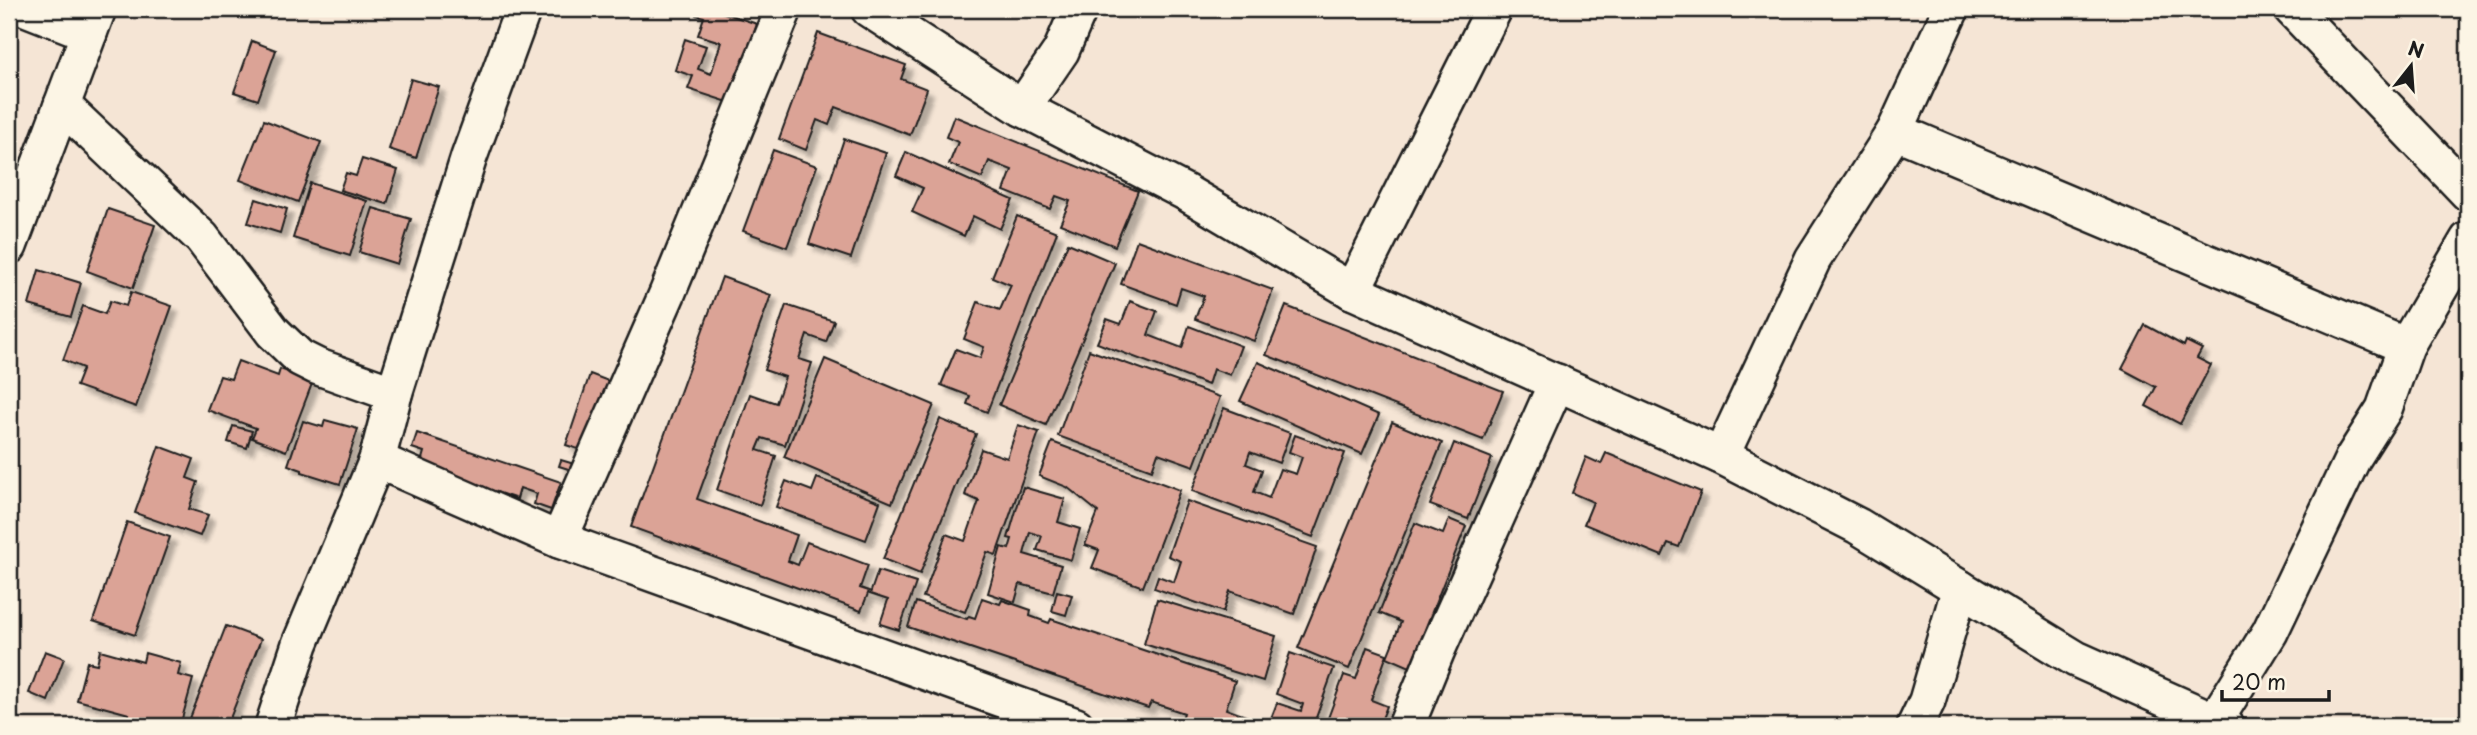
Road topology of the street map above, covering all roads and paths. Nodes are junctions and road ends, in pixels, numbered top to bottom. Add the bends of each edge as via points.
1 (28, 9) edge
2 (523, 9) edge
3 (784, 9) edge
4 (869, 9) edge
5 (1079, 9) edge
6 (1494, 9) edge
7 (1951, 9) edge
8 (2292, 9) edge
9 (94, 21) edge
10 (62, 105) junction
11 (1022, 108) junction
12 (1895, 131) junction
13 (2468, 193) edge
14 (2468, 240) edge
15 (9, 246) edge
16 (1352, 291) junction
17 (2406, 346) junction
18 (1557, 382) junction
19 (394, 394) junction
20 (1721, 457) junction
21 (377, 460) junction
22 (559, 540) junction
23 (1959, 588) junction
24 (1015, 715) edge
25 (2220, 724) edge
26 (273, 726) edge
27 (1076, 726) edge
28 (1406, 726) edge
29 (1915, 726) edge

1 - 9 street
2 - 19 street via 469,157
3 - 22 street
4 - 11 street
5 - 11 street via 1060,51
6 - 16 street
7 - 12 street
8 - 13 street
9 - 10 street
10 - 15 street
10 - 19 street via 202,238 273,332 300,358
11 - 16 street via 1185,192
12 - 17 street
12 - 20 street via 1813,259
14 - 17 street
16 - 18 street
17 - 25 street via 2384,409 2353,458 2270,632
18 - 20 street
18 - 28 street
19 - 21 street
20 - 23 street via 1858,526
21 - 22 street
21 - 26 street via 300,644
22 - 24 street
23 - 25 street via 2076,659
23 - 29 street via 1927,701
24 - 27 street

